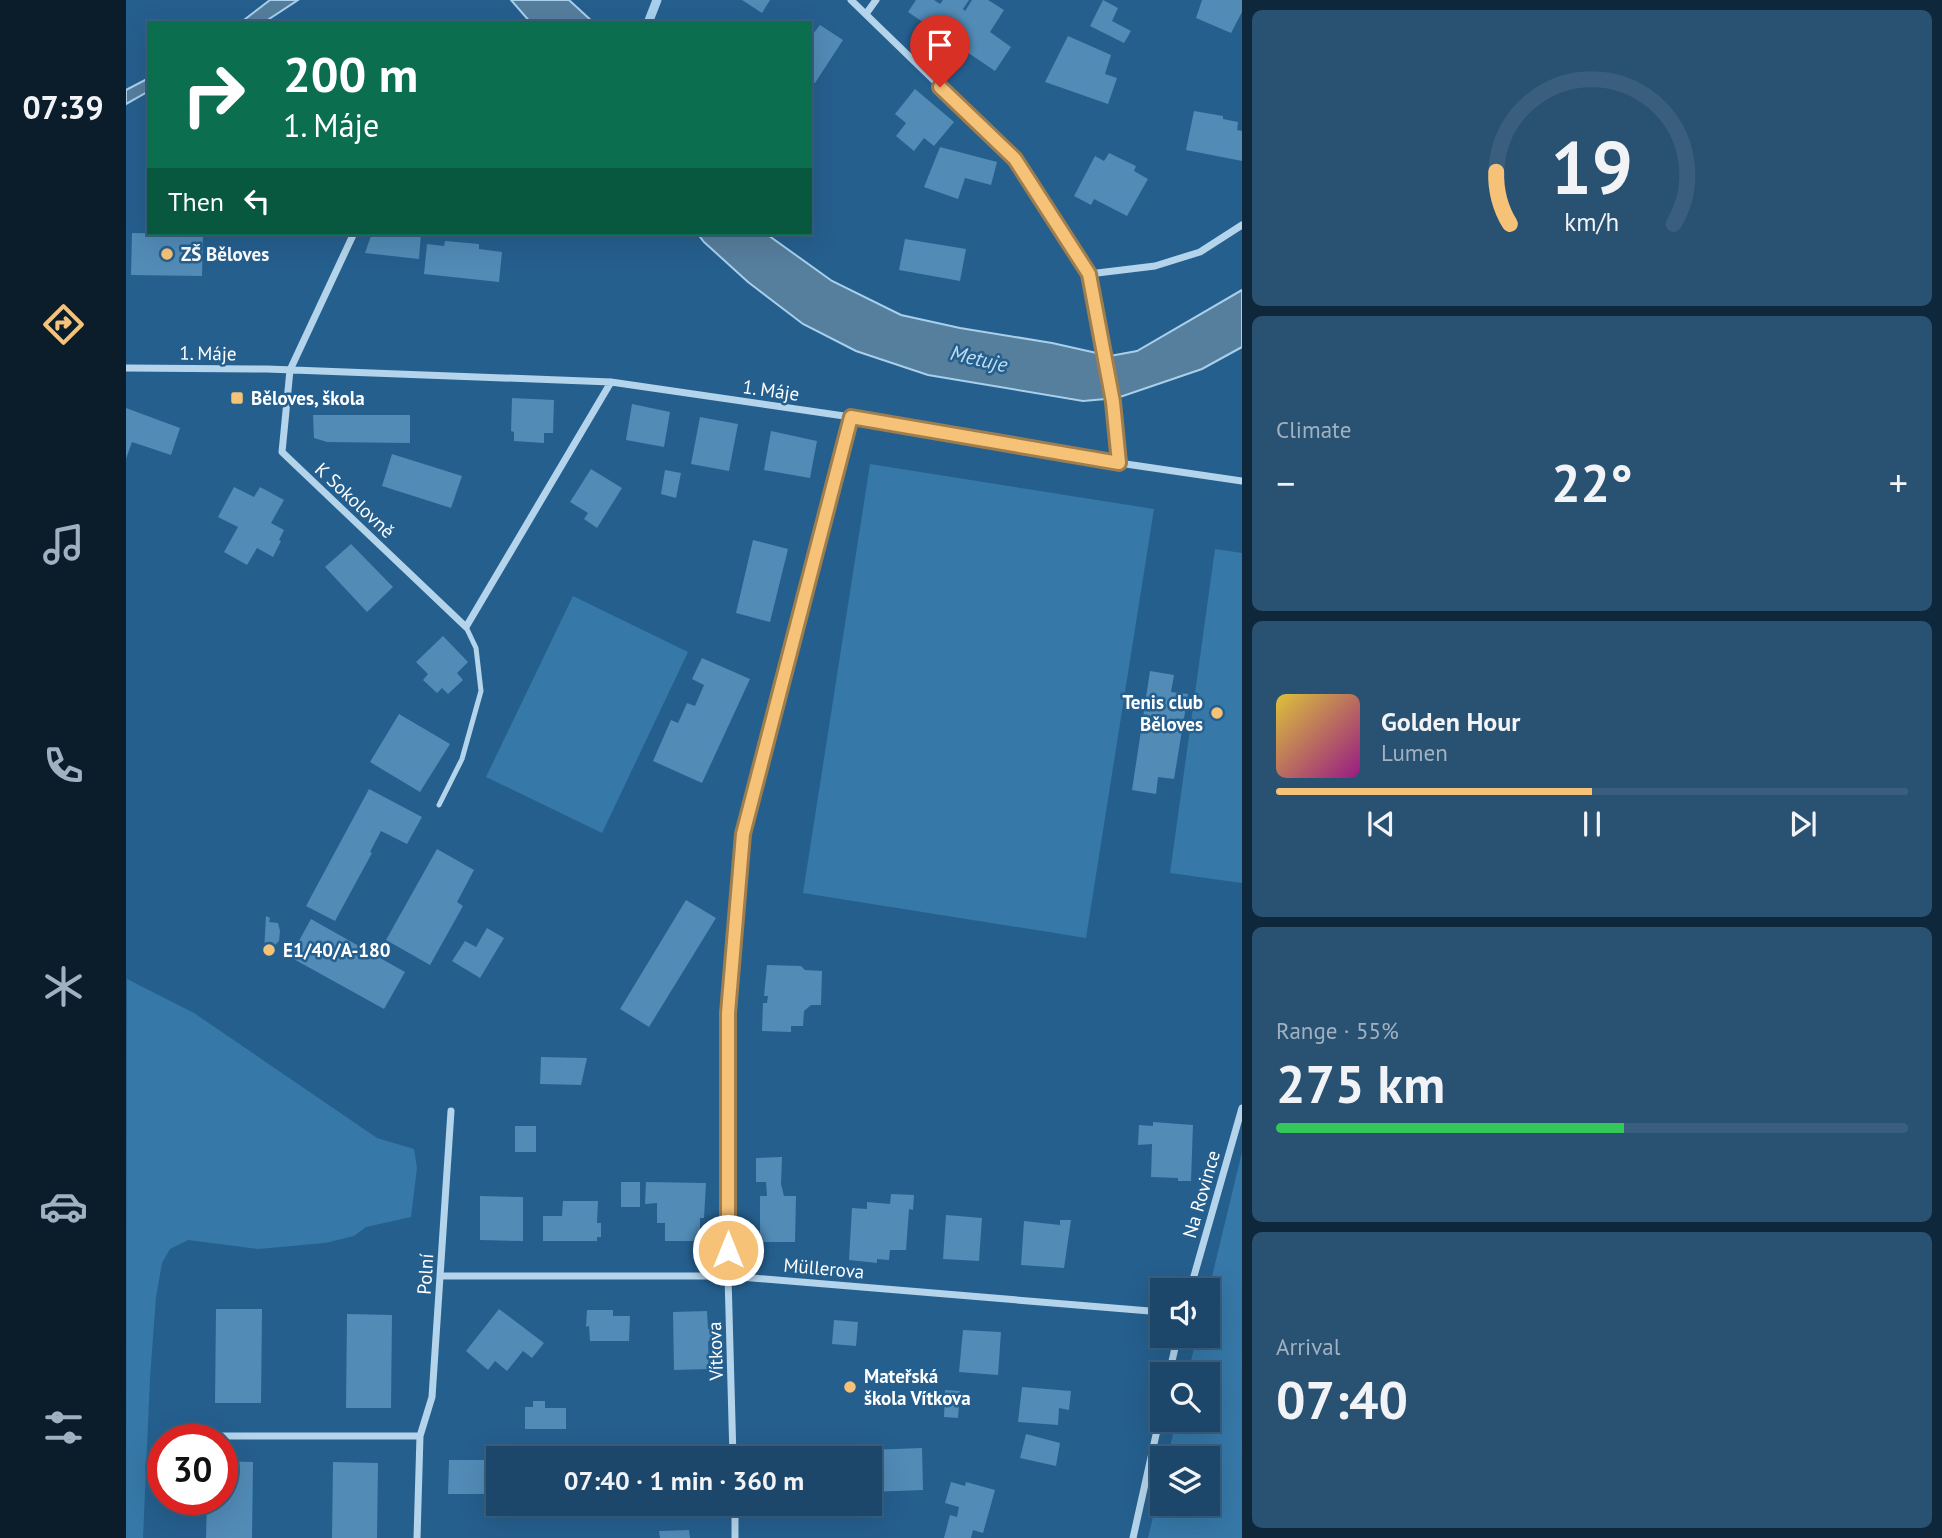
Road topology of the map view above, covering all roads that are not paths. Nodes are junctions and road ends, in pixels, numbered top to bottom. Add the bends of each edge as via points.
1 (851, 0) edge
2 (876, 0) edge
3 (866, 14) junction
4 (1242, 225) edge
5 (353, 235) edge
6 (1089, 274) junction
7 (126, 368) edge
8 (290, 370) junction
9 (611, 382) junction
10 (851, 417) junction
11 (1119, 463) junction
12 (1242, 481) edge
13 (466, 627) junction
14 (439, 805) dead end
15 (1242, 1108) edge
16 (451, 1111) dead end
17 (441, 1276) junction
18 (728, 1276) junction
19 (1192, 1278) edge
20 (1150, 1311) edge
21 (1157, 1432) edge
22 (238, 1436) edge
23 (420, 1436) junction
24 (733, 1446) edge
25 (735, 1516) edge
26 (417, 1538) edge
27 (736, 1538) edge
28 (1133, 1538) edge

1 - 3 street
2 - 3 street
3 - 6 street via 1015,159
4 - 6 street via 1200,252 1155,266
5 - 8 street
6 - 11 street via 1113,402
7 - 8 street, 1. Máje
8 - 9 street, 1. Máje
8 - 13 street, K Sokolovně via 282,452
9 - 10 street, 1. Máje
9 - 13 street
10 - 11 street, 1. Máje
10 - 18 street, Vítkova via 743,834 728,1013
11 - 12 street, 1. Máje
13 - 14 lane, K Sokolovně via 476,648 481,691 462,760
15 - 19 street, Na Rovince
16 - 17 street, Polní
17 - 18 street, Müllerova
17 - 23 street, Polní via 432,1397
18 - 20 street, Müllerova
18 - 24 street, Vítkova
21 - 28 street
22 - 23 street
23 - 26 street, Polní
25 - 27 street

